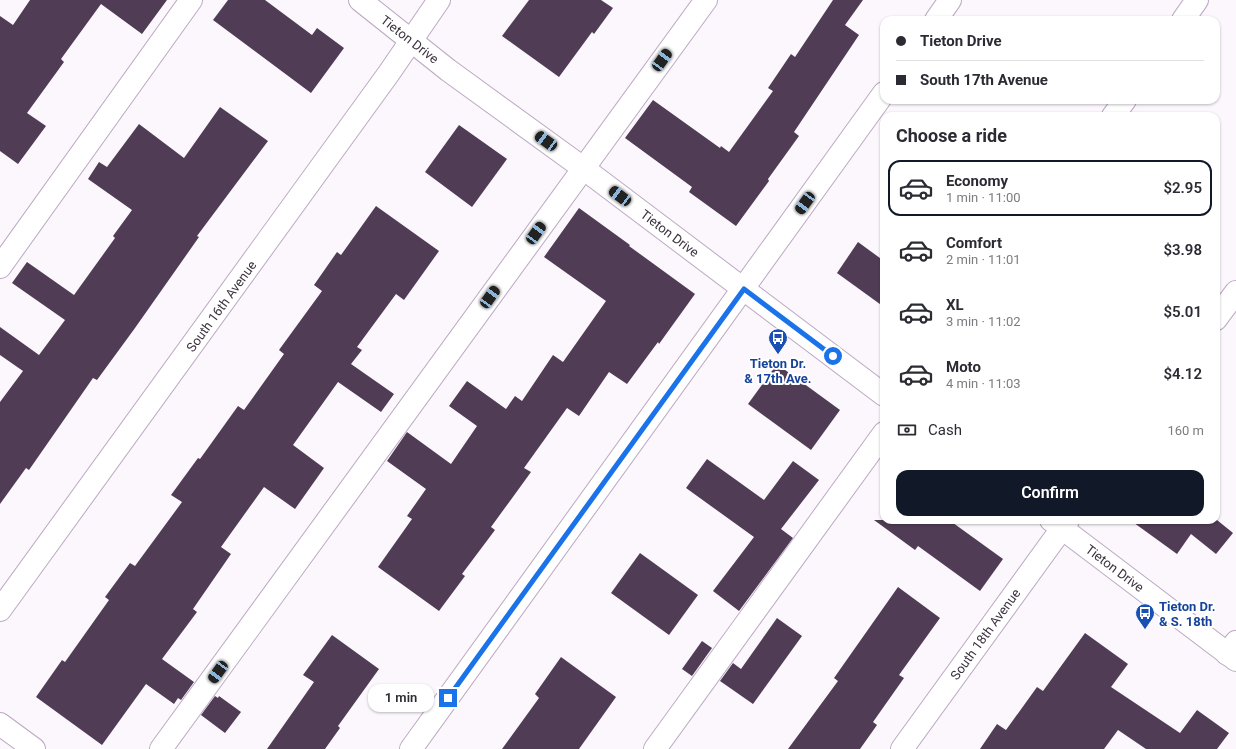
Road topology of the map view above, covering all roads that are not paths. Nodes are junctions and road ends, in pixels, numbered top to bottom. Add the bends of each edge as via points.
1 (191, 0) edge
2 (360, 0) edge
3 (439, 0) edge
4 (706, 0) edge
5 (950, 0) edge
6 (1197, 0) edge
7 (939, 16) edge
8 (1186, 16) edge
9 (412, 42) junction
10 (880, 99) edge
11 (583, 168) junction
12 (0, 268) edge
13 (744, 289) junction
14 (1236, 292) edge
15 (1220, 314) edge
16 (880, 391) edge
17 (880, 438) edge
18 (1059, 524) edge
19 (1061, 524) edge
20 (0, 610) edge
21 (1233, 652) edge
22 (0, 724) edge
23 (34, 749) edge
24 (161, 749) edge
25 (412, 749) edge
26 (654, 749) edge
27 (902, 749) edge

1 - 12 main road
2 - 9 main road, Tieton Drive
3 - 9 main road, South 16th Avenue
4 - 11 main road
5 - 7 main road
6 - 8 main road
9 - 11 main road, Tieton Drive
9 - 20 main road, South 16th Avenue
10 - 13 main road
11 - 13 main road, Tieton Drive
11 - 24 main road
13 - 16 main road, Tieton Drive
13 - 25 main road
14 - 15 main road
17 - 26 main road
18 - 27 main road, South 18th Avenue
19 - 21 main road, Tieton Drive
22 - 23 main road

